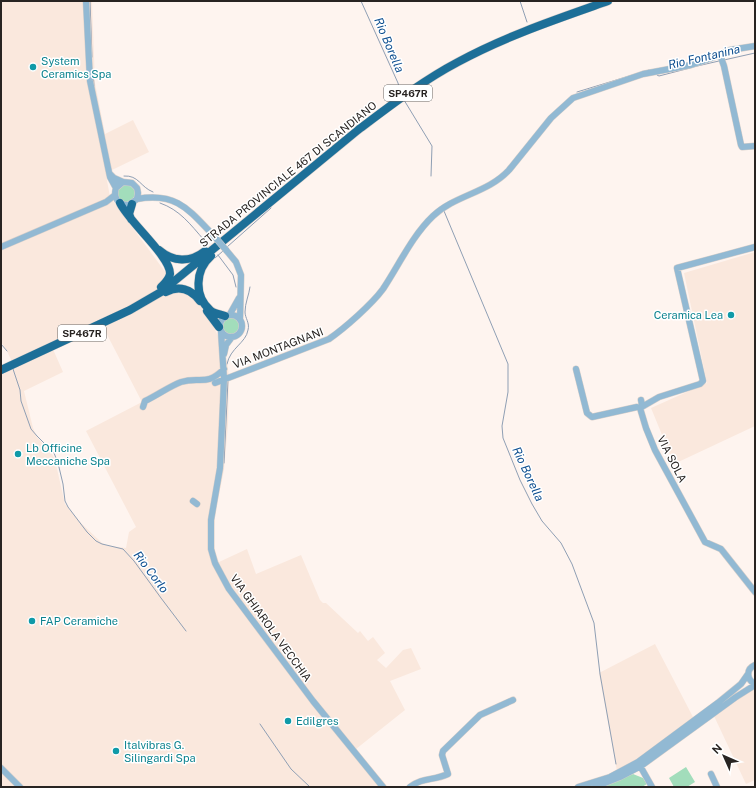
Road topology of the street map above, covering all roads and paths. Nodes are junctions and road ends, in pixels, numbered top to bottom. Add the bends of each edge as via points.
1 (86, 1) edge
2 (608, 1) edge
3 (755, 46) edge
4 (721, 59) junction
5 (755, 146) edge
6 (110, 174) junction
7 (123, 182) junction
8 (138, 190) junction
9 (115, 192) junction
10 (151, 197) junction
11 (106, 202) junction
12 (119, 202) junction
13 (134, 202) junction
14 (256, 214) junction
15 (133, 221) junction
16 (152, 244) junction
17 (1, 247) edge
18 (755, 247) edge
19 (240, 295) junction
20 (120, 313) junction
21 (227, 315) junction
22 (240, 319) junction
23 (220, 329) junction
24 (232, 337) junction
25 (223, 360) junction
26 (1, 366) edge
27 (224, 369) junction
28 (576, 369) dead end
29 (1, 370) edge
30 (216, 376) junction
31 (224, 379) junction
32 (208, 380) junction
33 (215, 383) junction
34 (641, 400) dead end
35 (223, 401) junction
36 (143, 407) dead end
37 (640, 408) junction
38 (755, 592) edge
39 (755, 659) edge
40 (754, 665) edge
41 (748, 674) junction
42 (755, 684) edge
43 (513, 700) dead end
44 (640, 764) junction
45 (1, 768) edge
46 (711, 774) dead end
47 (415, 785) edge
48 (20, 787) edge
49 (384, 787) edge
50 (410, 787) edge
51 (578, 787) edge
52 (594, 787) edge
53 (652, 787) edge
54 (717, 787) edge

1 - 6 street via 90,81
2 - 14 highway, STRADA PROVINCIALE 467 DI SCANDIANO / SP467R via 501,41 433,77 358,130
3 - 4 street, VIA MONTAGNANI via 730,50
4 - 5 street via 741,145
4 - 31 street, VIA MONTAGNANI via 643,74 573,98 551,118 501,178 442,208 432,217 421,229 379,294 338,333 329,339
6 - 7 street, VIA GHIAROLA VECCHIA
6 - 9 street
7 - 8 street, VIA GHIAROLA VECCHIA via 132,183
7 - 9 street
8 - 10 street, VIA GHIAROLA VECCHIA
8 - 13 street
9 - 11 street
9 - 12 street
10 - 13 street, VIA GHIAROLA VECCHIA
10 - 19 street, VIA GHIAROLA VECCHIA, bridge via 181,205 214,236 236,262 241,275
11 - 12 street, VIA GHIAROLA VECCHIA
11 - 17 street
12 - 13 street, VIA GHIAROLA VECCHIA via 126,205
12 - 15 highway
13 - 15 highway via 129,214
14 - 16 highway via 201,254 187,260 165,255
14 - 20 highway, STRADA PROVINCIALE 467 DI SCANDIANO / SP467R via 161,292
14 - 21 highway via 208,259 198,279 201,298 210,310
15 - 16 highway
16 - 20 highway via 169,269 167,282
18 - 37 street via 678,268 703,381 659,397
19 - 21 street, VIA GHIAROLA VECCHIA via 237,304
19 - 22 street, VIA GHIAROLA VECCHIA
20 - 23 highway via 126,314 172,289 180,288 198,298
20 - 26 highway, STRADA PROVINCIALE 467 DI SCANDIANO / SP467R
20 - 29 highway, STRADA PROVINCIALE 467 DI SCANDIANO / SP467R
21 - 22 street
21 - 23 street, VIA GHIAROLA VECCHIA via 221,321
22 - 24 street, VIA GHIAROLA VECCHIA via 241,331
23 - 24 street via 225,336
23 - 25 street, VIA GHIAROLA VECCHIA
24 - 25 street, VIA GHIAROLA VECCHIA via 226,345
25 - 27 street, VIA GHIAROLA VECCHIA
27 - 30 street
27 - 31 street, VIA GHIAROLA VECCHIA
28 - 37 street via 589,416
30 - 31 street
30 - 32 street
31 - 33 street, VIA MONTAGNANI
31 - 35 street, VIA GHIAROLA VECCHIA
32 - 33 street
32 - 36 street via 181,382 145,402
33 - 35 street
34 - 37 street
35 - 49 street, VIA GHIAROLA VECCHIA via 220,468 211,525 211,549 215,563 229,589 313,701
37 - 38 street, VIA SOLA via 656,450 705,542 720,549
39 - 40 street
40 - 41 street
41 - 42 street via 750,681
41 - 44 street via 741,684
42 - 44 street
43 - 47 street via 480,715 443,752 448,774 436,779 422,780
44 - 51 street
44 - 52 street via 620,777
44 - 53 street
45 - 48 street
46 - 54 street
47 - 50 street

